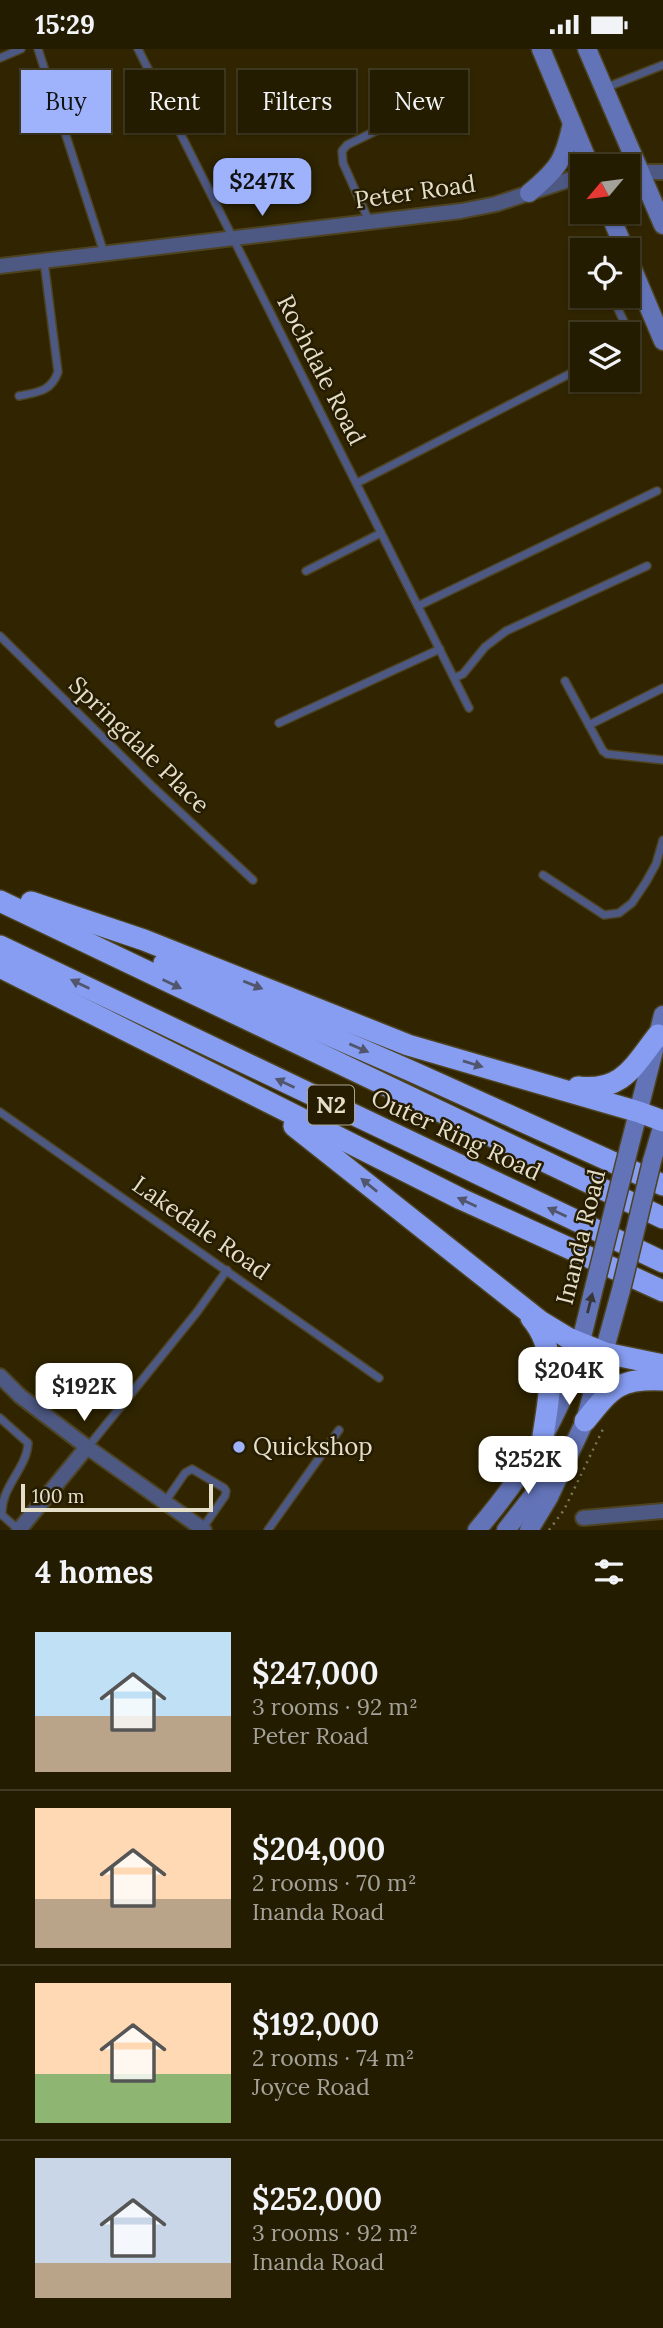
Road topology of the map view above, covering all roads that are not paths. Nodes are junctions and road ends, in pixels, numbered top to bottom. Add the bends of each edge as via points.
1 (21, 49) edge
2 (38, 49) edge
3 (138, 49) edge
4 (541, 49) edge
5 (587, 49) edge
6 (0, 58) edge
7 (663, 65) edge
8 (604, 88) junction
9 (572, 123) junction
10 (372, 133) edge
11 (585, 154) edge
12 (628, 154) edge
13 (640, 172) edge
14 (663, 172) edge
15 (570, 179) edge
16 (640, 181) edge
17 (529, 193) junction
18 (369, 222) junction
19 (663, 225) edge
20 (234, 239) junction
21 (104, 254) junction
22 (44, 261) junction
23 (0, 266) edge
24 (640, 286) edge
25 (663, 341) edge
26 (570, 374) edge
27 (19, 396) dead end
28 (357, 483) junction
29 (657, 491) dead end
30 (382, 533) junction
31 (647, 566) dead end
32 (306, 571) dead end
33 (418, 606) junction
34 (0, 636) edge
35 (440, 649) junction
36 (454, 678) junction
37 (565, 681) dead end
38 (663, 688) edge
39 (469, 708) dead end
40 (279, 723) dead end
41 (589, 725) junction
42 (663, 760) edge
43 (663, 841) edge
44 (543, 875) dead end
45 (253, 880) dead end
46 (0, 891) edge
47 (0, 901) edge
48 (51, 910) junction
49 (0, 946) edge
50 (0, 967) edge
51 (660, 1025) edge
52 (541, 1084) junction
53 (245, 1091) junction
54 (0, 1112) edge
55 (639, 1112) junction
56 (663, 1122) edge
57 (663, 1185) edge
58 (663, 1217) edge
59 (663, 1262) edge
60 (227, 1270) junction
61 (663, 1291) edge
62 (520, 1305) junction
63 (580, 1344) junction
64 (605, 1353) junction
65 (663, 1365) edge
66 (0, 1376) edge
67 (379, 1378) dead end
68 (663, 1380) edge
69 (0, 1418) edge
70 (595, 1423) junction
71 (339, 1430) dead end
72 (543, 1436) junction
73 (87, 1447) junction
74 (569, 1458) junction
75 (165, 1502) junction
76 (663, 1511) edge
77 (583, 1518) dead end
78 (203, 1529) edge
79 (19, 1530) edge
80 (268, 1530) edge
81 (477, 1530) edge
82 (506, 1530) edge
83 (529, 1530) edge
84 (541, 1530) edge

1 - 6 lane
2 - 21 lane
3 - 20 lane, Rochdale Road
4 - 9 main road
5 - 8 main road
7 - 8 lane
8 - 12 main road
9 - 11 main road
9 - 17 main road via 561,162
10 - 18 lane via 342,151
13 - 14 street
15 - 17 street, Peter Road
16 - 19 main road
17 - 18 street, Peter Road via 461,211
18 - 20 street, Peter Road
20 - 21 street, Peter Road
20 - 28 lane, Rochdale Road
21 - 22 street, Peter Road
22 - 23 street, Peter Road
22 - 27 lane via 58,372 47,389
24 - 25 main road
26 - 28 lane
28 - 30 lane, Rochdale Road
29 - 33 lane
30 - 32 lane
30 - 33 lane, Rochdale Road
31 - 36 lane via 506,631
33 - 35 lane, Rochdale Road
34 - 45 lane, Springdale Place
35 - 36 lane, Rochdale Road
35 - 40 lane
36 - 39 lane, Rochdale Road
37 - 41 lane
38 - 41 lane
41 - 42 lane via 607,754
43 - 44 lane via 646,882 619,913 604,915
46 - 48 highway
47 -> 58 highway, Outer Ring Road / N2
48 -> 52 highway via 144,940 408,1045
48 -> 57 highway
59 -> 49 highway, Outer Ring Road / N2
50 - 53 highway
51 - 52 highway via 625,1075 614,1083 597,1089
51 - 55 main road, Inanda Road
52 - 55 highway
61 -> 53 highway via 461,1199
62 -> 53 highway
54 - 60 lane, Lakedale Road
55 - 56 highway
63 -> 55 main road, Inanda Road, bridge
56 - 64 main road, Inanda Road, bridge
60 - 67 lane, Lakedale Road
60 - 73 lane
62 - 63 highway
62 - 72 highway via 538,1326 550,1357
63 - 64 highway
63 - 72 main road, Inanda Road
64 - 65 highway
64 - 70 main road, Inanda Road
66 - 73 street
68 - 70 highway via 639,1379 609,1392
69 - 79 lane via 28,1443 1,1500 2,1515
70 - 74 main road, Inanda Road
71 - 80 lane
72 - 81 main road, Inanda Road via 518,1478
73 - 75 street
73 - 79 street
74 - 82 main road
74 - 83 main road, Inanda Road
74 - 84 main road via 568,1475
75 - 78 street
75 - 78 lane via 192,1469 224,1488 225,1496
76 - 77 street

